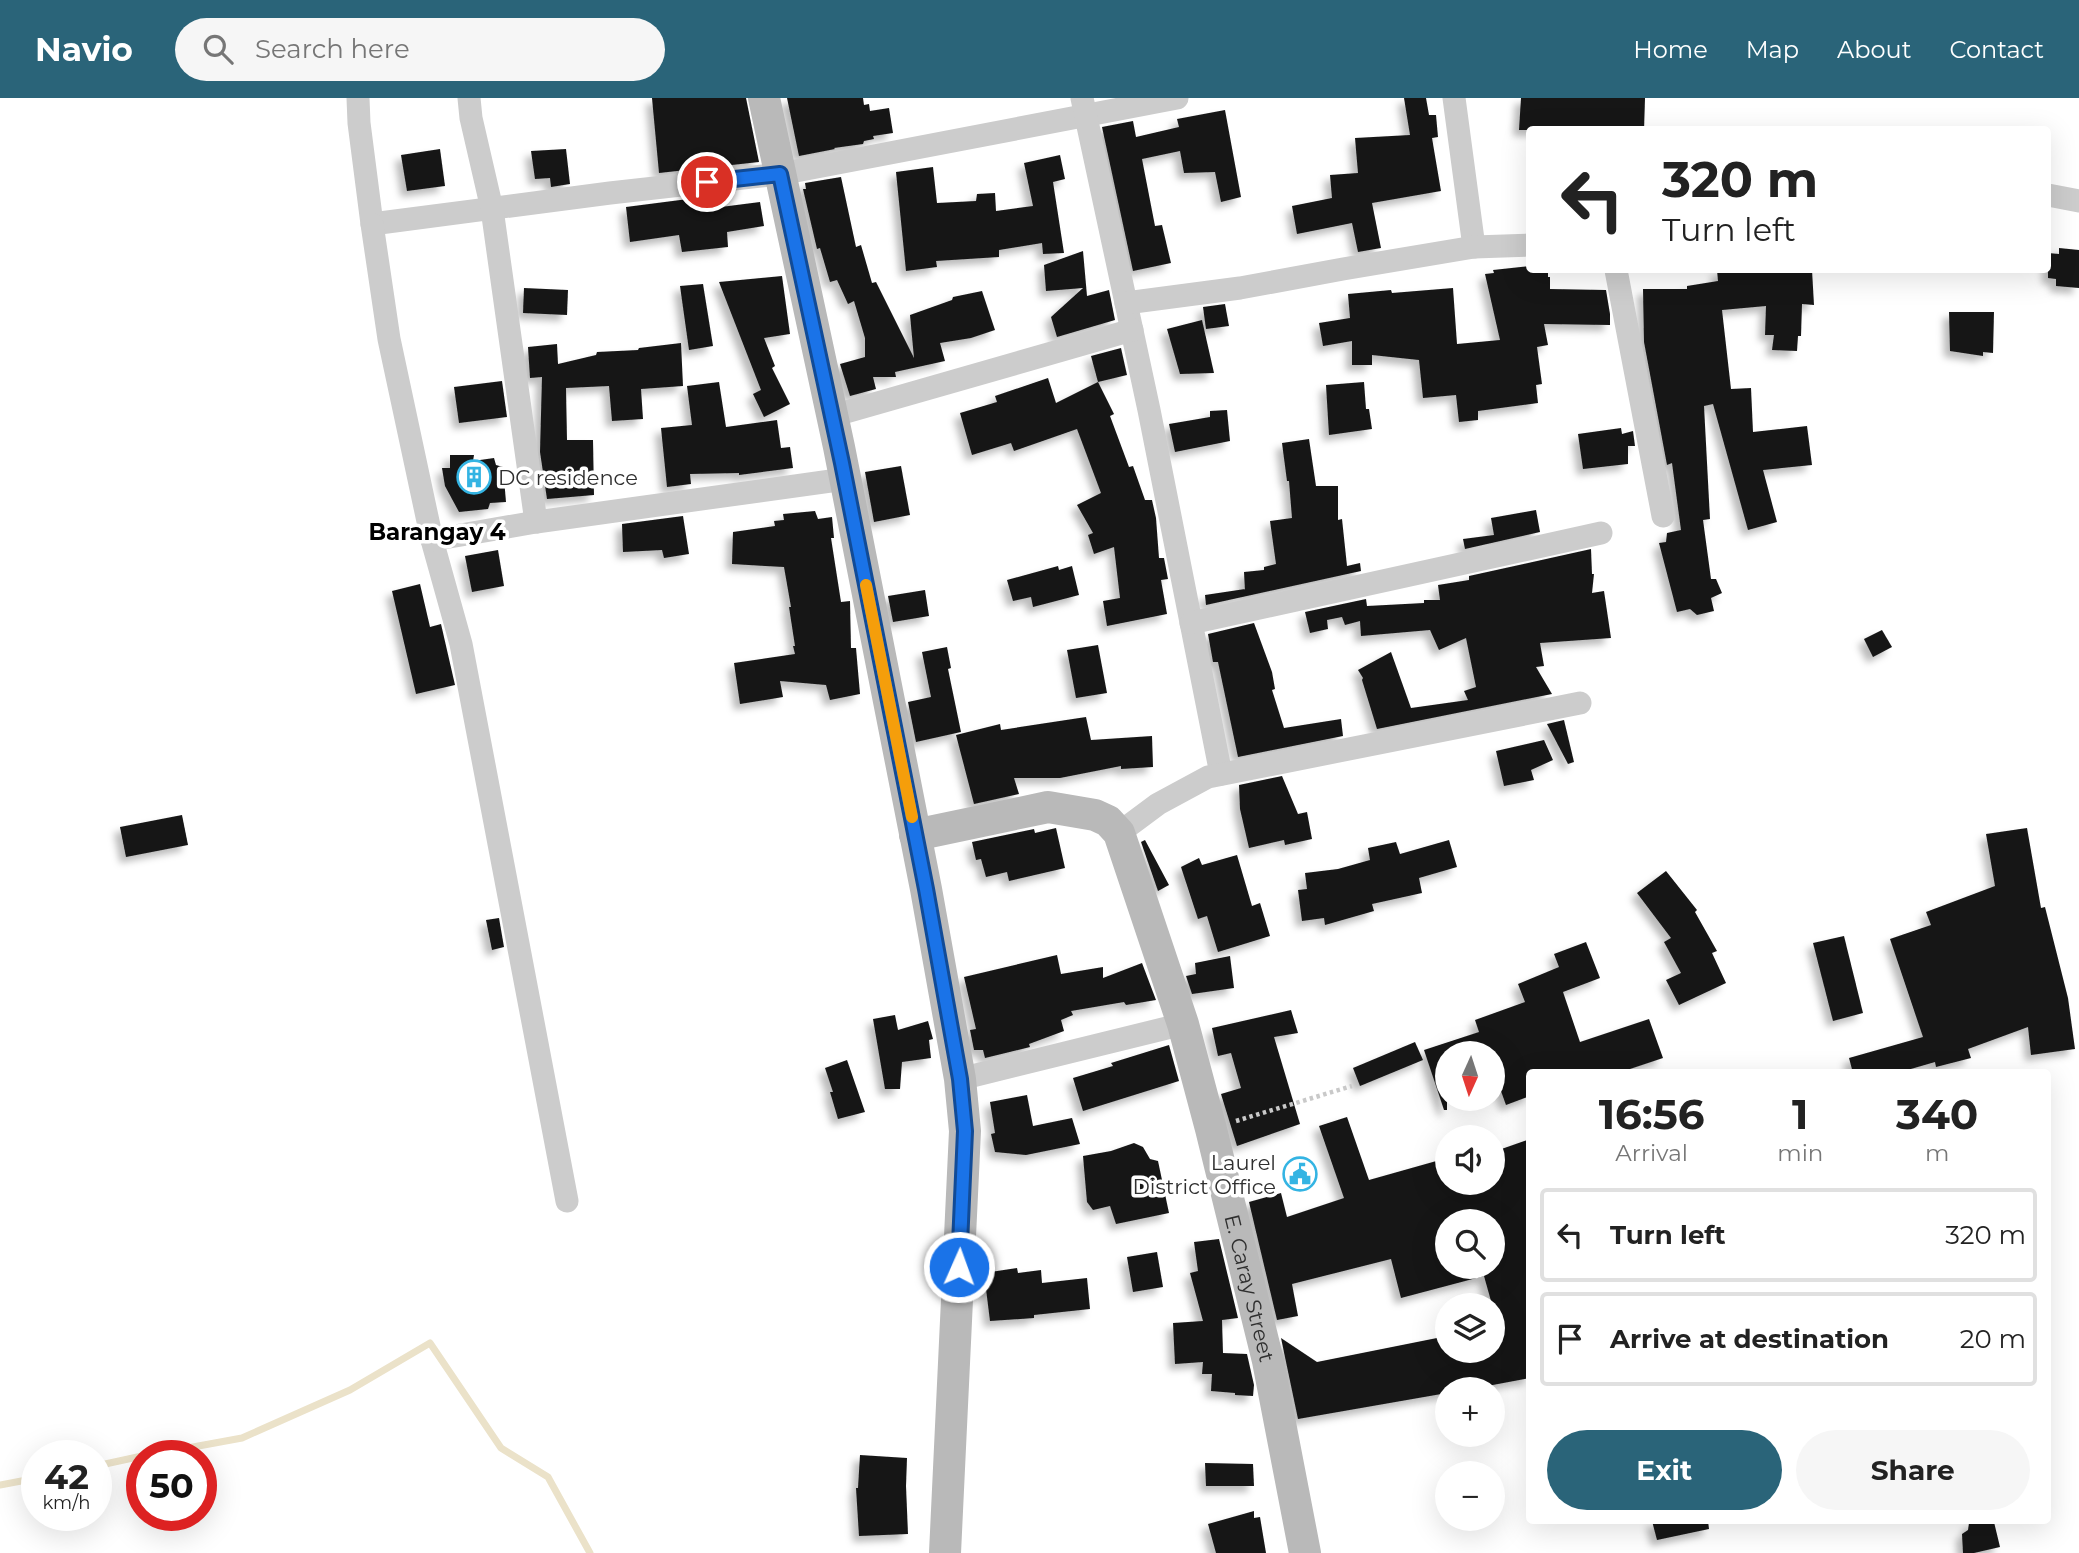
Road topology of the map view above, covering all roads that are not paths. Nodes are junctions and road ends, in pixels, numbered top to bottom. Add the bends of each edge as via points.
1 (358, 98) edge
2 (469, 98) edge
3 (764, 98) edge
4 (1177, 98) edge
5 (1454, 98) edge
6 (1083, 107) edge
7 (780, 174) junction
8 (2051, 196) edge
9 (2079, 201) edge
10 (492, 209) junction
11 (372, 224) junction
12 (1526, 244) edge
13 (1474, 247) junction
14 (1617, 273) edge
15 (1126, 303) junction
16 (1132, 330) junction
17 (832, 416) junction
18 (845, 479) junction
19 (1663, 516) dead end
20 (536, 522) junction
21 (1601, 533) dead end
22 (432, 540) junction
23 (1191, 623) junction
24 (1580, 703) dead end
25 (1221, 774) junction
26 (1119, 833) junction
27 (915, 835) junction
28 (1184, 1024) junction
29 (960, 1079) junction
30 (567, 1201) dead end
31 (944, 1553) edge
32 (1305, 1553) edge

1 - 11 street
2 - 10 street
3 - 7 main road
4 - 6 street
5 - 13 street
6 - 7 street
6 - 15 street
7 - 10 street
7 - 17 main road
8 - 9 street
10 - 11 street
10 - 20 street
11 - 22 street via 389,339
12 - 13 street
13 - 15 street
14 - 19 street
15 - 16 street
16 - 17 street
16 - 23 street
17 - 18 main road
18 - 20 street
18 - 27 main road
20 - 22 street
21 - 23 street
22 - 30 street via 461,644
23 - 25 street
24 - 25 street
25 - 26 street via 1158,804
26 - 27 main road via 1095,815 1048,807
26 - 28 main road, E. Caray Street
27 - 29 main road
28 - 29 street
28 - 32 main road, E. Caray Street via 1268,1361
29 - 31 main road via 965,1131

